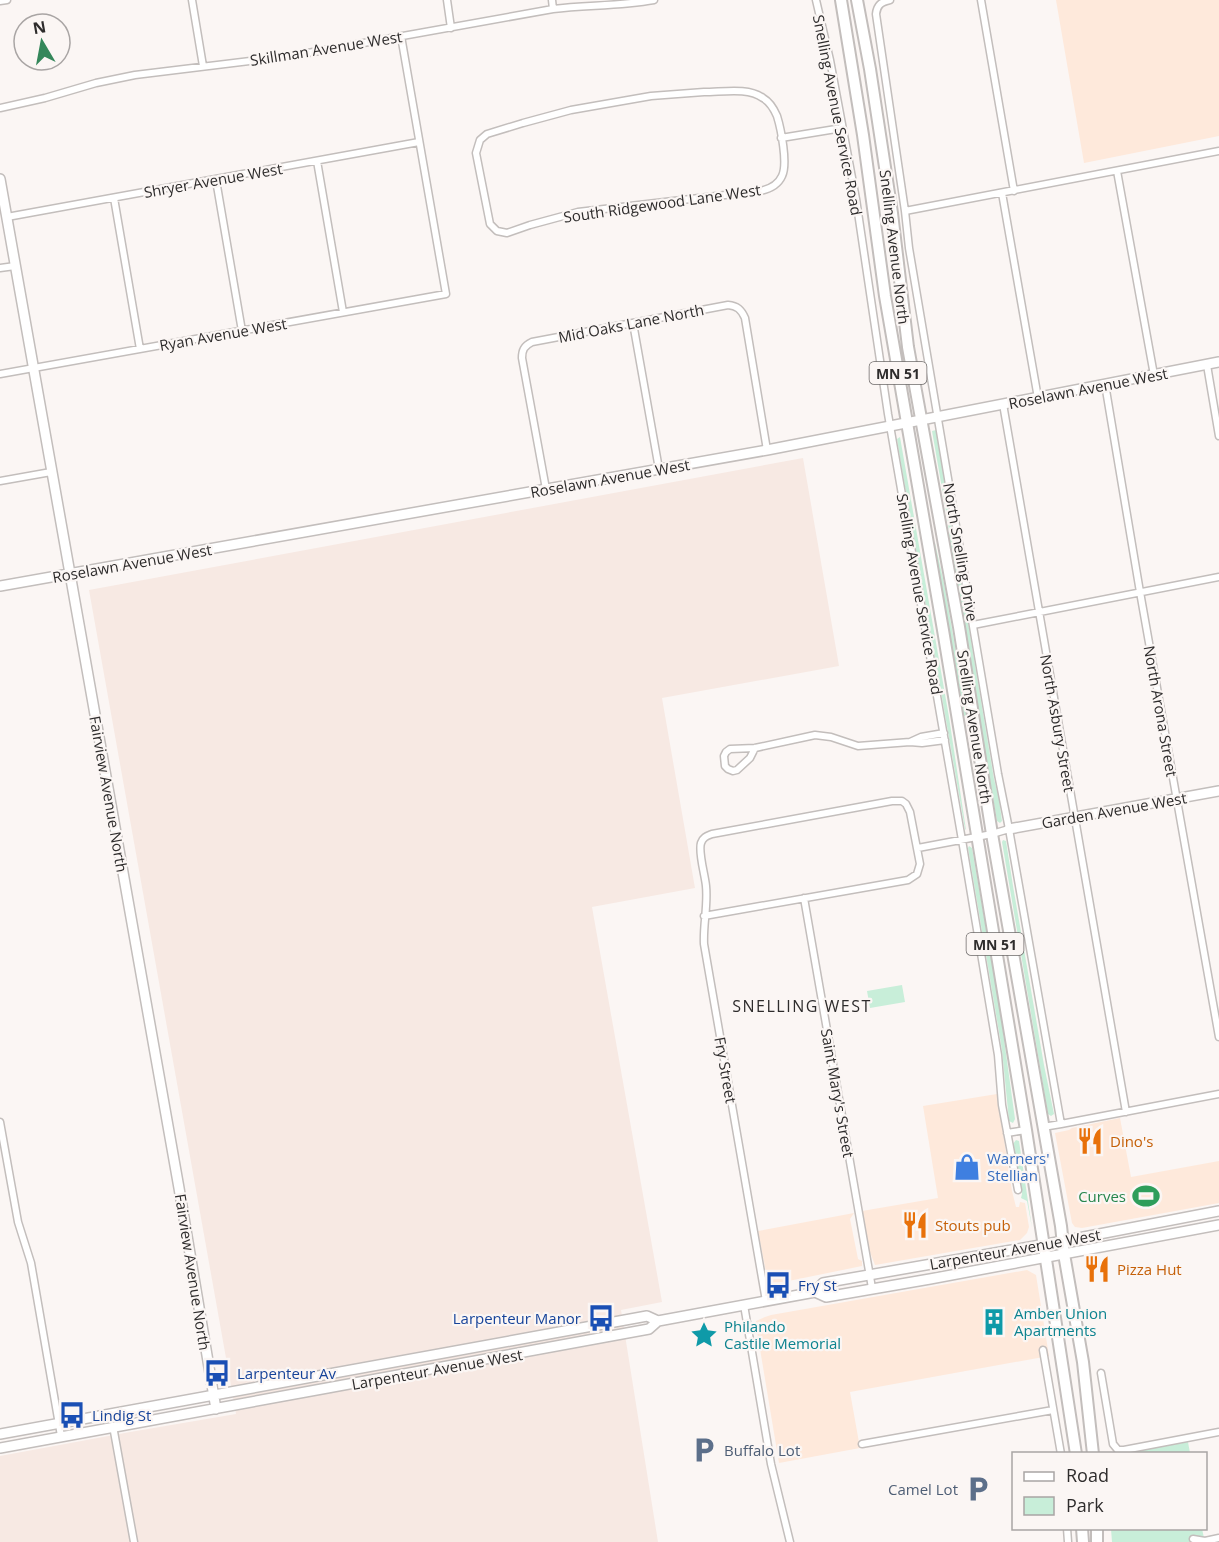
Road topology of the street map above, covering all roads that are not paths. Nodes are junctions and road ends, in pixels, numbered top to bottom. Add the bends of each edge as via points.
1 (7, 0) edge
2 (192, 0) edge
3 (447, 0) edge
4 (552, 0) edge
5 (654, 0) edge
6 (816, 0) edge
7 (841, 0) edge
8 (857, 0) edge
9 (890, 0) edge
10 (981, 0) edge
11 (0, 1) edge
12 (553, 9) junction
13 (451, 28) junction
14 (401, 36) junction
15 (203, 66) junction
16 (0, 108) edge
17 (842, 128) junction
18 (781, 138) junction
19 (420, 142) junction
20 (1219, 151) edge
21 (317, 161) junction
22 (1117, 171) junction
23 (0, 179) edge
24 (216, 180) junction
25 (1014, 190) junction
26 (1002, 192) junction
27 (114, 198) junction
28 (905, 211) junction
29 (7, 218) junction
30 (15, 266) junction
31 (0, 268) edge
32 (343, 312) junction
33 (633, 323) junction
34 (242, 331) junction
35 (140, 349) junction
36 (1219, 362) edge
37 (1207, 365) junction
38 (33, 369) junction
39 (0, 375) edge
40 (1154, 375) junction
41 (1105, 384) junction
42 (1038, 398) junction
43 (1003, 404) junction
44 (938, 417) junction
45 (922, 420) junction
46 (907, 423) junction
47 (890, 426) junction
48 (1219, 436) edge
49 (767, 450) junction
50 (659, 469) junction
51 (51, 472) junction
52 (0, 481) edge
53 (546, 489) junction
54 (70, 573) junction
55 (1219, 577) edge
56 (0, 586) edge
57 (1140, 592) junction
58 (1039, 612) junction
59 (973, 625) junction
60 (944, 736) junction
61 (755, 748) junction
62 (1219, 791) edge
63 (1176, 799) junction
64 (1075, 818) junction
65 (1009, 829) junction
66 (992, 834) junction
67 (977, 837) junction
68 (962, 840) junction
69 (918, 848) junction
70 (804, 898) junction
71 (704, 916) junction
72 (1219, 1037) edge
73 (1219, 1094) edge
74 (1021, 1101) junction
75 (1126, 1112) junction
76 (0, 1122) edge
77 (1061, 1124) junction
78 (1043, 1127) junction
79 (1026, 1130) junction
80 (1007, 1132) junction
81 (1017, 1190) dead end
82 (1219, 1211) edge
83 (1219, 1225) edge
84 (1063, 1241) junction
85 (1044, 1244) junction
86 (1064, 1254) junction
87 (1046, 1257) junction
88 (870, 1275) junction
89 (872, 1288) junction
90 (815, 1292) junction
91 (766, 1301) junction
92 (744, 1305) junction
93 (658, 1321) junction
94 (1043, 1350) dead end
95 (447, 1353) junction
96 (449, 1366) junction
97 (1101, 1373) dead end
98 (213, 1395) junction
99 (216, 1409) junction
100 (1053, 1410) junction
101 (59, 1423) junction
102 (113, 1426) junction
103 (1219, 1432) edge
104 (0, 1434) edge
105 (61, 1436) junction
106 (862, 1444) dead end
107 (0, 1448) edge
108 (1061, 1452) edge
109 (1076, 1452) edge
110 (1093, 1452) edge
111 (1219, 1538) edge
112 (1193, 1539) dead end
113 (134, 1542) edge
114 (790, 1542) edge

1 - 11 street
2 - 15 street
3 - 13 street
4 - 12 street
5 - 12 street, Skillman Avenue West
6 - 17 street, Snelling Avenue Service Road
7 - 46 main road, Snelling Avenue North / MN 51
8 - 45 main road, Snelling Avenue North / MN 51
9 - 28 street, North Snelling Drive via 878,6 876,14
10 - 25 street
12 - 13 street, Skillman Avenue West
13 - 14 street, Skillman Avenue West
14 - 15 street, Skillman Avenue West via 291,56
14 - 19 street
15 - 16 street, Skillman Avenue West via 132,75
17 - 18 street
17 - 47 street, Snelling Avenue Service Road
18 - 18 street, South Ridgewood Lane West via 777,116 756,94 675,93 571,110 491,132 483,136 476,153 490,224 507,233 578,212 768,189 783,173
19 - 21 street, Shryer Avenue West
19 - 32 street, Ryan Avenue West via 446,294
20 - 22 street
21 - 24 street, Shryer Avenue West
21 - 32 street
22 - 25 street
22 - 40 street
23 - 29 street, Fairview Avenue North
24 - 27 street, Shryer Avenue West
24 - 34 street
25 - 26 street
26 - 28 street
26 - 42 street
27 - 29 street, Shryer Avenue West
27 - 35 street
28 - 44 street, North Snelling Drive
29 - 30 street, Fairview Avenue North
30 - 31 street
30 - 38 street, Fairview Avenue North
32 - 34 street, Ryan Avenue West
33 - 49 street, Mid Oaks Lane North via 728,305 741,311
33 - 50 street
33 - 53 street, Mid Oaks Lane North via 532,342 523,350
34 - 35 street, Ryan Avenue West
35 - 38 street, Ryan Avenue West
36 - 37 street, Roselawn Avenue West
37 - 40 street, Roselawn Avenue West
37 - 48 street
38 - 39 street, Ryan Avenue West
38 - 51 street, Fairview Avenue North
40 - 41 street, Roselawn Avenue West
41 - 42 street, Roselawn Avenue West
41 - 57 street, North Arona Street
42 - 43 street, Roselawn Avenue West
43 - 44 street, Roselawn Avenue West
43 - 58 street, North Asbury Street
44 - 45 street, Roselawn Avenue West
44 - 59 street, North Snelling Drive
45 - 46 street, Roselawn Avenue West
45 - 66 main road, Snelling Avenue North / MN 51
46 - 47 street, Roselawn Avenue West
46 - 67 main road, Snelling Avenue North / MN 51
47 - 49 street, Roselawn Avenue West
47 - 60 street, Snelling Avenue Service Road
49 - 50 street, Roselawn Avenue West
50 - 53 street, Roselawn Avenue West
51 - 52 street
51 - 54 street, Fairview Avenue North
53 - 54 street, Roselawn Avenue West
54 - 56 street, Roselawn Avenue West
54 - 98 street, Fairview Avenue North
55 - 57 street
57 - 58 street
57 - 63 street, North Arona Street
58 - 59 street
58 - 64 street, North Asbury Street
59 - 65 street, North Snelling Drive
60 - 61 street via 858,746 814,735
60 - 68 street, Snelling Avenue Service Road
61 - 61 street via 730,749 724,756 725,765 737,770
62 - 63 street, Garden Avenue West
63 - 64 street, Garden Avenue West
63 - 72 street, North Arona Street
64 - 65 street, Garden Avenue West
64 - 75 street, North Asbury Street
65 - 66 street
65 - 77 street, North Snelling Drive
66 - 67 street
66 - 78 main road, Snelling Avenue North / MN 51
67 - 68 street
67 - 74 main road, Snelling Avenue North / MN 51
68 - 69 street
68 - 80 street, Snelling Avenue Service Road
69 - 70 street via 920,864 913,878
69 - 71 street, Fry Street via 909,808 897,800 712,834 700,846 706,888
70 - 71 street
70 - 88 street, Saint Mary's Street
71 - 91 street, Fry Street via 707,962
73 - 75 street
74 - 78 main road via 1033,1125
74 - 79 main road, Snelling Avenue North / MN 51
75 - 77 street
76 - 101 street via 18,1221 31,1263
77 - 78 street
78 - 84 main road, Snelling Avenue North / MN 51
79 - 80 street
79 - 85 main road, Snelling Avenue North / MN 51
80 - 81 street, Snelling Avenue Service Road
82 - 84 street, Larpenteur Avenue West
83 - 86 street, Larpenteur Avenue West
84 - 85 street, Larpenteur Avenue West
84 - 86 main road, Snelling Avenue North / MN 51
85 - 87 main road, Snelling Avenue North / MN 51
85 - 88 street, Larpenteur Avenue West
86 - 87 street, Larpenteur Avenue West
86 - 110 main road, Snelling Avenue North / MN 51 via 1083,1362
87 - 89 street, Larpenteur Avenue West
87 - 109 main road, Snelling Avenue North / MN 51
88 - 89 street, Saint Mary's Street
88 - 90 street, Larpenteur Avenue West via 823,1283
89 - 90 street, Larpenteur Avenue West via 826,1296
90 - 91 street, Larpenteur Avenue West
91 - 92 street, Larpenteur Avenue West
92 - 93 street, Larpenteur Avenue West
92 - 114 street via 771,1464
93 - 95 street, Larpenteur Avenue West via 647,1316
93 - 96 street, Larpenteur Avenue West via 649,1329
94 - 100 street
95 - 96 street
95 - 98 street, Larpenteur Avenue West
96 - 99 street, Larpenteur Avenue West
97 - 103 street via 1113,1444 1118,1450
98 - 99 street, Fairview Avenue North
98 - 101 street, Larpenteur Avenue West
99 - 102 street, Larpenteur Avenue West
100 - 106 street
100 - 108 street
101 - 104 street, Larpenteur Avenue West
101 - 105 street
102 - 105 street, Larpenteur Avenue West
102 - 113 street
105 - 107 street, Larpenteur Avenue West
111 - 112 street

